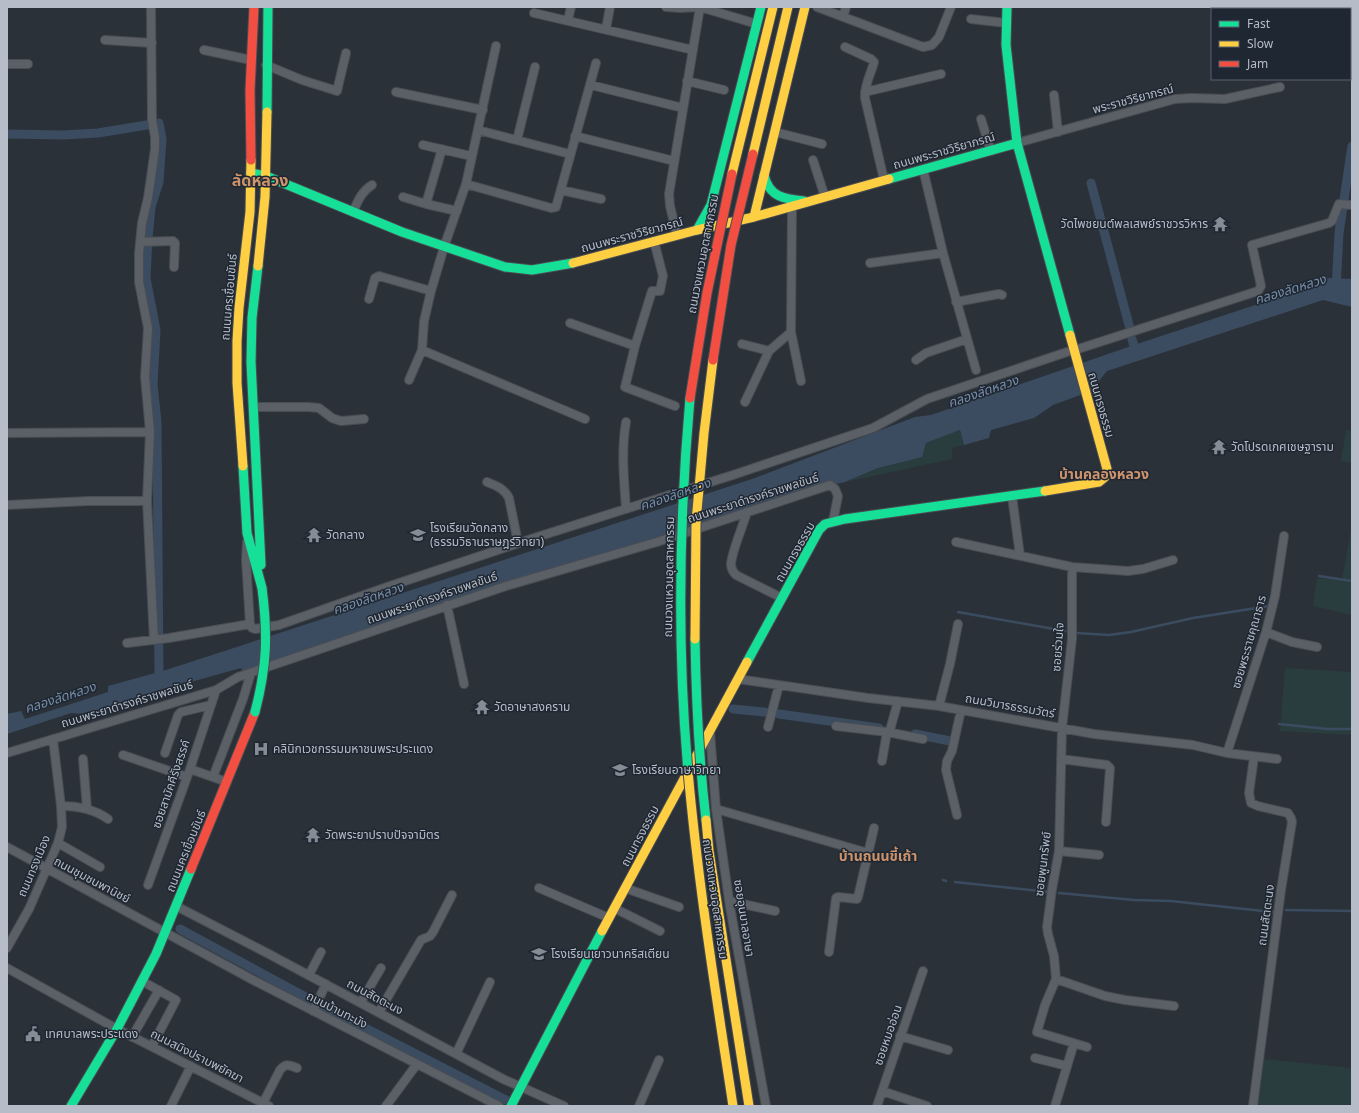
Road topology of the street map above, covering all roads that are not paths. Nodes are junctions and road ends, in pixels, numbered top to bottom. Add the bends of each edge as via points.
1 (152, 7) edge
2 (254, 7) edge
3 (268, 7) edge
4 (571, 7) edge
5 (610, 7) edge
6 (666, 7) edge
7 (700, 7) edge
8 (761, 7) edge
9 (774, 7) edge
10 (788, 7) edge
11 (805, 7) edge
12 (817, 7) edge
13 (846, 7) edge
14 (951, 7) edge
15 (1007, 7) edge
16 (534, 13) dead end
17 (843, 17) junction
18 (971, 19) dead end
19 (568, 20) junction
20 (1006, 23) junction
21 (757, 24) junction
22 (606, 29) junction
23 (105, 40) dead end
24 (152, 43) junction
25 (496, 46) dead end
26 (845, 47) dead end
27 (204, 50) dead end
28 (693, 50) junction
29 (346, 53) dead end
30 (251, 60) junction
31 (596, 62) dead end
32 (7, 64) edge
33 (28, 64) dead end
34 (266, 65) junction
35 (535, 67) dead end
36 (941, 74) dead end
37 (687, 81) junction
38 (591, 85) junction
39 (1280, 87) dead end
40 (724, 90) dead end
41 (396, 92) dead end
42 (865, 92) junction
43 (1054, 96) dead end
44 (683, 108) junction
45 (483, 110) junction
46 (250, 115) junction
47 (266, 115) junction
48 (981, 119) dead end
49 (478, 130) junction
50 (775, 132) junction
51 (1058, 132) junction
52 (575, 136) junction
53 (517, 140) junction
54 (1017, 143) junction
55 (822, 144) dead end
56 (423, 145) dead end
57 (442, 149) junction
58 (991, 150) junction
59 (570, 154) junction
60 (472, 156) junction
61 (722, 159) junction
62 (813, 160) dead end
63 (674, 161) junction
64 (923, 170) junction
65 (251, 173) junction
66 (764, 175) junction
67 (266, 176) junction
68 (884, 180) junction
69 (466, 184) junction
70 (372, 185) dead end
71 (561, 190) junction
72 (759, 194) junction
73 (404, 197) dead end
74 (825, 197) junction
75 (601, 199) dead end
76 (807, 202) junction
77 (426, 204) junction
78 (1348, 205) edge
79 (792, 206) junction
80 (457, 211) junction
81 (353, 212) junction
82 (754, 216) junction
83 (697, 230) junction
84 (677, 235) junction
85 (654, 241) junction
86 (146, 242) junction
87 (444, 247) junction
88 (943, 253) junction
89 (870, 263) dead end
90 (174, 267) dead end
91 (431, 291) junction
92 (1002, 295) dead end
93 (369, 299) dead end
94 (956, 302) junction
95 (570, 324) dead end
96 (791, 332) junction
97 (967, 339) junction
98 (742, 344) dead end
99 (635, 346) junction
100 (422, 350) junction
101 (769, 351) junction
102 (1073, 351) junction
103 (916, 360) dead end
104 (976, 370) dead end
105 (409, 380) dead end
106 (801, 381) dead end
107 (745, 402) dead end
108 (675, 406) dead end
109 (253, 407) junction
110 (364, 419) dead end
111 (585, 419) dead end
112 (626, 422) dead end
113 (150, 432) junction
114 (7, 433) edge
115 (487, 482) dead end
116 (1012, 496) junction
117 (148, 502) junction
118 (7, 505) edge
119 (626, 509) junction
120 (747, 512) junction
121 (833, 521) junction
122 (247, 533) junction
123 (1284, 536) dead end
124 (956, 542) dead end
125 (518, 543) junction
126 (1020, 556) junction
127 (1173, 560) dead end
128 (1072, 567) junction
129 (262, 588) junction
130 (782, 598) junction
131 (447, 606) junction
132 (250, 624) junction
133 (958, 624) dead end
134 (1266, 632) junction
135 (156, 640) junction
136 (127, 643) dead end
137 (1317, 647) dead end
138 (251, 673) junction
139 (738, 679) junction
140 (464, 684) dead end
141 (779, 685) junction
142 (216, 690) junction
143 (898, 701) junction
144 (211, 705) junction
145 (940, 706) junction
146 (960, 710) junction
147 (836, 726) dead end
148 (768, 727) dead end
149 (1062, 728) junction
150 (710, 732) junction
151 (887, 732) junction
152 (53, 739) junction
153 (923, 739) dead end
154 (7, 753) edge
155 (165, 753) dead end
156 (1227, 753) junction
157 (123, 755) dead end
158 (1254, 757) junction
159 (83, 759) dead end
160 (1061, 759) junction
161 (1277, 759) dead end
162 (882, 761) dead end
163 (188, 773) junction
164 (213, 778) junction
165 (227, 782) junction
166 (61, 806) junction
167 (87, 809) junction
168 (716, 809) junction
169 (957, 816) dead end
170 (108, 819) dead end
171 (1106, 822) dead end
172 (874, 828) dead end
173 (58, 843) junction
174 (7, 847) edge
175 (1059, 851) junction
176 (868, 852) junction
177 (1100, 855) dead end
178 (100, 867) dead end
179 (47, 869) junction
180 (148, 885) dead end
181 (539, 888) dead end
182 (625, 888) junction
183 (452, 896) dead end
184 (729, 901) junction
185 (176, 906) junction
186 (679, 906) dead end
187 (614, 908) junction
188 (775, 911) dead end
189 (609, 918) junction
190 (660, 931) dead end
191 (165, 933) junction
192 (7, 948) edge
193 (321, 952) dead end
194 (829, 952) dead end
195 (7, 968) edge
196 (381, 968) dead end
197 (923, 971) dead end
198 (309, 975) junction
199 (1056, 979) junction
200 (142, 980) junction
201 (490, 982) dead end
202 (326, 984) junction
203 (159, 990) junction
204 (361, 1002) junction
205 (1174, 1006) dead end
206 (314, 1009) junction
207 (379, 1012) junction
208 (117, 1029) junction
209 (132, 1036) junction
210 (900, 1036) junction
211 (1074, 1043) junction
212 (152, 1046) junction
213 (1087, 1047) dead end
214 (948, 1050) dead end
215 (456, 1054) junction
216 (1035, 1058) dead end
217 (659, 1060) dead end
218 (417, 1064) junction
219 (191, 1066) junction
220 (1067, 1066) junction
221 (297, 1068) dead end
222 (520, 1087) junction
223 (882, 1091) junction
224 (264, 1105) edge
225 (71, 1106) edge
226 (170, 1106) edge
227 (386, 1106) edge
228 (499, 1106) edge
229 (510, 1106) edge
230 (564, 1106) edge
231 (639, 1106) edge
232 (733, 1106) edge
233 (749, 1106) edge
234 (766, 1106) edge
235 (877, 1106) edge
236 (927, 1106) edge
237 (1055, 1106) edge
238 (1253, 1106) edge

1 - 24 street
2 - 30 main road, ถนนนครเขื่อนขันธ์
3 - 34 main road, ถนนนครเขื่อนขันธ์
4 - 19 street
5 - 22 street
6 - 7 street
7 - 21 street
7 - 28 street
8 - 21 main road, ถนนวงแหวนอุตสาหกรรม
9 - 232 main road, ถนนวงแหวนอุตสาหกรรม, bridge via 708,283 690,393 680,555 680,631 691,807
10 - 233 main road, ถนนวงแหวนอุตสาหกรรม, bridge via 731,245 714,348 696,522 696,688 701,778 711,866
11 - 50 main road
12 - 17 street
13 - 17 street
14 - 17 street via 939,37 932,45 923,47
15 - 20 main road
16 - 19 street
18 - 20 street
19 - 22 street
20 - 54 main road via 1006,45
21 - 61 main road, ถนนวงแหวนอุตสาหกรรม
22 - 28 street
23 - 24 street
24 - 86 street via 152,120 155,149 142,223
25 - 45 street
26 - 42 street via 874,62
27 - 30 street
28 - 37 street
29 - 34 street via 337,91
30 - 46 main road, ถนนนครเขื่อนขันธ์
31 - 38 street
32 - 33 street
34 - 47 main road, ถนนนครเขื่อนขันธ์
35 - 53 street
36 - 42 street
37 - 40 street
37 - 44 street
38 - 44 street
38 - 52 street
39 - 51 street, พระราชวิริยาภรณ์ via 1225,99 1175,99
41 - 45 street
42 - 68 street
43 - 51 street
44 - 63 street
45 - 49 street
46 - 47 main road
46 - 65 main road, ถนนนครเขื่อนขันธ์
47 - 67 main road, ถนนนครเขื่อนขันธ์
48 - 58 street
49 - 53 street
49 - 60 street
50 - 55 street
50 - 66 main road
51 - 54 street, พระราชวิริยาภรณ์
52 - 59 street
52 - 63 street
53 - 59 street
54 - 58 main road, ถนนพระราชวิริยาภรณ์
54 - 102 main road, ถนนทรงธรรม
56 - 57 street
57 - 60 street
57 - 77 street
58 - 64 main road, ถนนพระราชวิริยาภรณ์
59 - 71 street
60 - 69 street
61 - 72 main road via 715,192 716,201 721,208 737,212 750,205
61 - 83 main road, ถนนวงแหวนอุตสาหกรรม via 710,205
62 - 74 street
63 - 84 street via 669,194
64 - 68 main road, ถนนพระราชวิริยาภรณ์
64 - 88 street
65 - 67 main road, ถนนพระราชวิริยาภรณ์
65 - 122 main road, ถนนนครเขื่อนขันธ์ via 250,212 237,341 237,384
66 - 72 main road
66 - 76 main road via 770,191 779,196
67 - 81 main road, ถนนพระราชวิริยาภรณ์
67 - 109 main road, ถนนนครเขื่อนขันธ์ via 252,317
68 - 74 main road, ถนนพระราชวิริยาภรณ์
69 - 71 street via 555,208
69 - 80 street
70 - 81 street via 360,195
71 - 75 street
72 - 82 main road
73 - 77 street
74 - 76 main road, ถนนพระราชวิริยาภรณ์
76 - 79 main road, ถนนพระราชวิริยาภรณ์
77 - 80 street
78 - 102 street via 1339,204 1329,223 1252,245 1261,286 1258,291
79 - 82 main road, ถนนพระราชวิริยาภรณ์
79 - 96 street
80 - 87 street
81 - 87 main road, ถนนพระราชวิริยาภรณ์
82 - 83 main road, ถนนพระราชวิริยาภรณ์
83 - 84 main road, ถนนพระราชวิริยาภรณ์
84 - 85 main road, ถนนพระราชวิริยาภรณ์
85 - 87 main road, ถนนพระราชวิริยาภรณ์ via 574,263 532,270 505,267
85 - 99 street via 663,277 660,292 652,292
86 - 90 street via 173,241
86 - 113 street via 139,282 148,328 145,377
87 - 91 street
88 - 89 street
88 - 94 street
91 - 93 street via 379,276 375,278
91 - 100 street via 424,321
92 - 94 street
94 - 97 street
95 - 99 street
96 - 101 street
96 - 106 street
97 - 103 street
97 - 104 street
98 - 101 street
99 - 108 street via 624,387
100 - 105 street
100 - 111 street
101 - 107 street
102 - 116 main road, ถนนทรงธรรม via 1107,469 1105,477 1099,482
102 - 119 street via 927,399 873,428
109 - 110 street via 319,408 332,418 342,421
109 - 129 main road, ถนนนครเขื่อนขันธ์
112 - 119 street via 623,441
113 - 114 street
113 - 117 street
115 - 125 street via 503,490 509,498
116 - 121 main road, ถนนทรงธรรม
116 - 126 street
117 - 118 street via 88,501
117 - 135 street
119 - 125 street
120 - 121 street, ถนนพระยาดำรงค์ราชพลขันธ์ via 830,485 838,496
120 - 130 street via 733,556 732,570 736,575
120 - 131 street, ถนนพระยาดำรงค์ราชพลขันธ์
121 - 130 main road, ถนนทรงธรรม via 818,530
122 - 129 main road, ถนนนครเขื่อนขันธ์
122 - 132 street
123 - 134 street, ซอยพระราชคุณาธาร via 1275,596
124 - 126 street
125 - 132 street via 279,625 255,629
126 - 128 street
127 - 128 street via 1128,571
128 - 149 street, ซอยร่วมใจ via 1072,639
129 - 165 main road, ถนนนครเขื่อนขันธ์, bridge via 266,617 264,674 255,712
130 - 139 main road, ถนนทรงธรรม
131 - 138 street, ถนนพระยาดำรงค์ราชพลขันธ์
131 - 140 street
132 - 135 street
133 - 145 street
134 - 137 street via 1292,642
134 - 156 street, ซอยพระราชคุณาธาร
135 - 136 street
138 - 142 street, ถนนพระยาดำรงค์ราชพลขันธ์ via 238,677
138 - 164 street via 244,699
139 - 141 street, ถนนวิมารธรรมวัตร์
139 - 150 main road, ถนนทรงธรรม
141 - 143 street, ถนนวิมารธรรมวัตร์
141 - 148 street
142 - 144 street, ซอยสามัคคีรังสรรค์
142 - 152 street, ถนนพระยาดำรงค์ราชพลขันธ์
143 - 145 street, ถนนวิมารธรรมวัตร์
143 - 151 street via 890,730
144 - 155 street via 181,712 178,715
144 - 163 street, ซอยสามัคคีรังสรรค์
145 - 146 street, ถนนวิมารธรรมวัตร์
146 - 149 street, ถนนวิมารธรรมวัตร์
146 - 169 street via 946,770
147 - 151 street
149 - 156 street, ถนนวิมารธรรมวัตร์ via 1193,745
149 - 160 street, ซอยพูนทรัพย์
150 - 168 street, ซอยอุนบาลอาษา
150 - 182 main road, ถนนทรงธรรม
151 - 153 street
151 - 162 street
152 - 154 street, ถนนพระยาดำรงค์ราชพลขันธ์
152 - 166 street, ถนนทรงเมือง
156 - 158 street, ถนนวิมารธรรมวัตร์
157 - 163 street
158 - 161 street, ถนนวิมารธรรมวัตร์
158 - 238 street, ถนนสัตตะนง via 1249,793 1251,802 1288,813 1292,822
159 - 167 street
160 - 171 street via 1107,765 1110,768
160 - 175 street, ซอยพูนทรัพย์
163 - 164 street
163 - 180 street, ซอยสามัคคีรังสรรค์
164 - 165 street
165 - 185 main road, ถนนนครเขื่อนขันธ์
166 - 167 street
166 - 173 street, ถนนทรงเมือง via 62,828
167 - 170 street
168 - 176 street
168 - 184 street, ซอยอุนบาลอาษา
172 - 176 street
173 - 178 street
173 - 179 street, ถนนทรงเมือง
174 - 179 street, ถนนชุมชนพานิชย์
175 - 177 street
175 - 199 street, ซอยพูนทรัพย์ via 1048,927
176 - 194 street via 858,898 836,898
179 - 191 street, ถนนชุมชนพานิชย์
179 - 192 street, ถนนทรงเมือง via 29,909
181 - 189 street
182 - 186 street
182 - 187 main road, ถนนทรงธรรม
183 - 207 street via 433,932 421,940
184 - 188 street
184 - 234 street, ซอยอุนบาลอาษา
185 - 191 main road, ถนนนครเขื่อนขันธ์
185 - 198 street, ถนนสัตตะนง
187 - 189 main road, ถนนทรงธรรม
187 - 190 street
189 - 222 main road, ถนนทรงธรรม
191 - 200 main road, ถนนนครเขื่อนขันธ์
191 - 206 street, ถนนบ้านทะมัง
193 - 198 street
195 - 208 street, ถนนสมิงปราบพยัคฆา
196 - 204 street
197 - 210 street, ซอยหมออ่อน
198 - 202 street, ถนนสัตตะนง
199 - 205 street via 1105,996
199 - 211 street, ซอยพูนทรัพย์ via 1037,1032
200 - 203 street
200 - 208 main road, ถนนนครเขื่อนขันธ์
201 - 215 street
202 - 204 street, ถนนสัตตะนง
202 - 206 street
203 - 209 street
203 - 212 street via 176,1000
204 - 207 street, ถนนสัตตะนง
206 - 218 street, ถนนบ้านทะมัง
207 - 215 street, ถนนสัตตะนง
208 - 209 street, ถนนสมิงปราบพยัคฆา
208 - 225 main road, ถนนนครเขื่อนขันธ์
209 - 212 street, ถนนสมิงปราบพยัคฆา
210 - 214 street
210 - 223 street, ซอยหมออ่อน
211 - 213 street, ซอยพูนทรัพย์
211 - 220 street
212 - 219 street, ถนนสมิงปราบพยัคฆา
215 - 222 street, ถนนสัตตะนง
216 - 220 street
217 - 231 street
218 - 227 street
218 - 228 street, ถนนบ้านทะมัง
219 - 224 street, ถนนสมิงปราบพยัคฆา
219 - 226 street
220 - 237 street
221 - 224 street via 284,1065
222 - 229 main road, ถนนทรงธรรม
222 - 230 street, ถนนสัตตะนง
223 - 235 street, ซอยหมออ่อน
223 - 236 street

